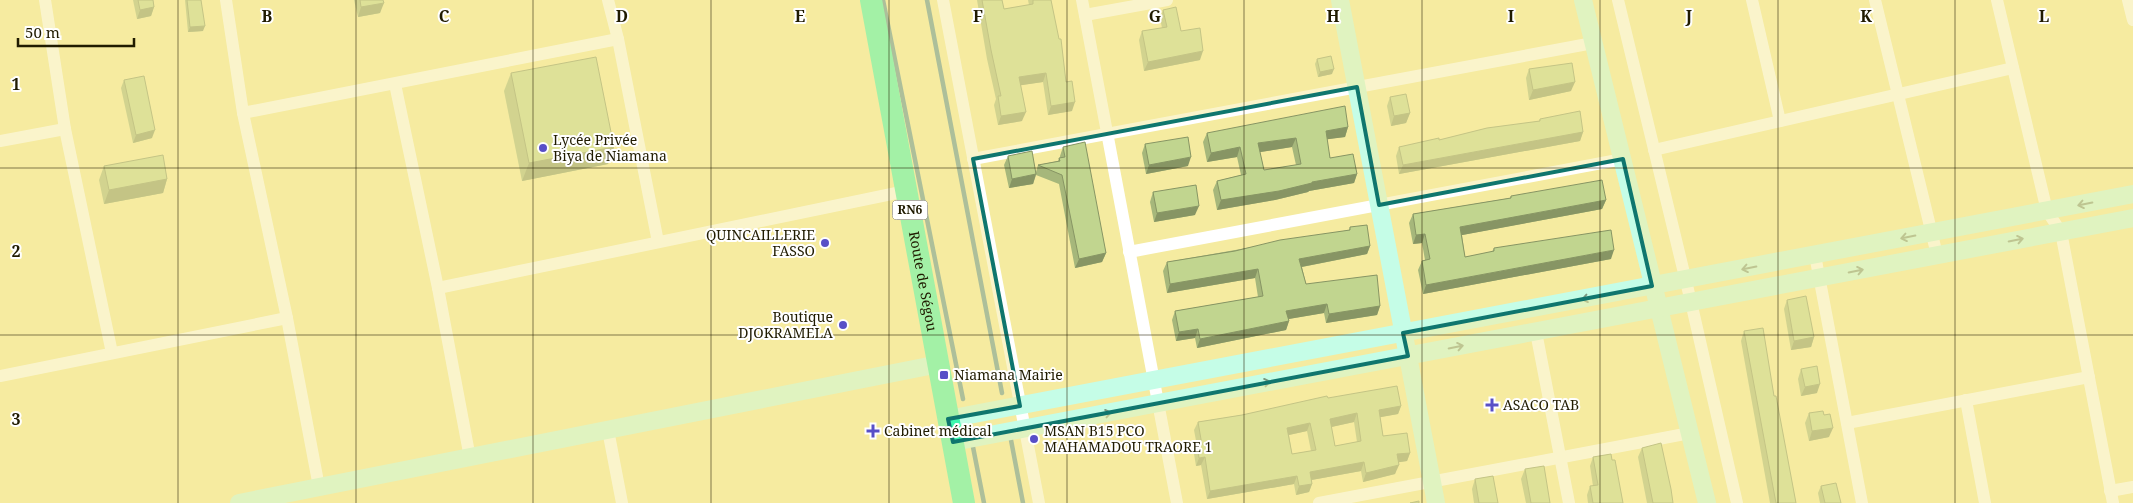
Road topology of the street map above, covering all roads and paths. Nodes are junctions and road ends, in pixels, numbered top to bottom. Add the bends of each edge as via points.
1 (45, 0) edge
2 (226, 0) edge
3 (608, 0) edge
4 (871, 0) edge
5 (942, 0) edge
6 (1082, 0) edge
7 (1167, 0) edge
8 (1340, 0) edge
9 (1583, 0) edge
10 (1618, 0) edge
11 (1752, 0) edge
12 (1874, 0) edge
13 (1997, 0) edge
14 (2128, 0) edge
15 (1084, 16) junction
16 (2133, 20) edge
17 (618, 39) junction
18 (1593, 43) junction
19 (2013, 68) junction
20 (395, 84) junction
21 (1357, 87) junction
22 (1898, 94) junction
23 (243, 113) junction
24 (1780, 121) junction
25 (65, 129) junction
26 (1107, 134) junction
27 (0, 141) edge
28 (1654, 150) junction
29 (973, 159) junction
30 (1623, 159) junction
31 (906, 191) junction
32 (2133, 194) edge
33 (1379, 205) junction
34 (2047, 211) junction
35 (2133, 218) edge
36 (2061, 232) junction
37 (1932, 233) junction
38 (658, 242) junction
39 (1129, 252) junction
40 (1815, 255) junction
41 (1937, 255) junction
42 (1819, 278) junction
43 (1686, 279) junction
44 (1652, 286) junction
45 (438, 288) junction
46 (1692, 302) junction
47 (1658, 308) junction
48 (287, 318) junction
49 (1536, 332) junction
50 (1403, 333) junction
51 (112, 354) junction
52 (1408, 356) junction
53 (939, 364) junction
54 (0, 376) edge
55 (2089, 377) junction
56 (1154, 380) junction
57 (1966, 400) junction
58 (1158, 403) junction
59 (1020, 406) junction
60 (948, 420) junction
61 (1847, 423) junction
62 (1024, 429) junction
63 (608, 430) junction
64 (1690, 433) junction
65 (953, 442) junction
66 (470, 458) junction
67 (1560, 458) junction
68 (1432, 482) junction
69 (319, 487) junction
70 (2133, 487) edge
71 (2112, 497) edge
72 (239, 503) edge
73 (622, 503) edge
74 (964, 503) edge
75 (1039, 503) edge
76 (1177, 503) edge
77 (1319, 503) edge
78 (1436, 503) edge
79 (1569, 503) edge
80 (1707, 503) edge
81 (1737, 503) edge
82 (1862, 503) edge
83 (1986, 503) edge

1 - 25 street
2 - 23 street
3 - 17 street
4 - 31 highway, Route de Ségou / RN6
5 - 29 street
6 - 15 street
7 - 15 street
8 - 21 street
9 - 18 street
10 - 28 street
11 - 24 street
12 - 22 street
13 - 19 street
14 - 16 street
15 - 26 street
17 - 20 street
17 - 38 street
18 - 21 street
18 - 30 street
19 - 22 street
19 - 34 street
20 - 23 street
20 - 45 street
21 - 26 street
21 - 33 street
22 - 24 street
22 - 37 street
23 - 48 street
24 - 28 street
25 - 27 street
25 - 51 street
26 - 29 street
26 - 39 street
28 - 43 street
29 - 59 street
30 - 33 street
30 - 44 street
31 - 38 street
31 - 53 highway, Route de Ségou / RN6
32 -> 34 street
33 - 39 street
33 - 50 street
34 - 36 street
34 - 37 street
35 - 36 street
41 -> 36 street
36 - 55 street
37 -> 40 street
37 - 41 street
38 - 45 street
39 - 56 street
40 - 42 street
40 -> 43 street
42 -> 41 street
42 - 46 street
42 - 61 street
43 - 44 street
43 - 46 street
44 - 47 street
44 -> 50 street
45 - 66 street
46 - 47 street
46 - 81 street
47 - 49 street
47 - 64 street
48 - 51 street
48 - 69 street
52 -> 49 street
49 - 67 street
50 - 52 street
50 - 56 street
51 - 54 street
58 -> 52 street
52 - 68 street
53 - 60 highway, Route de Ségou / RN6
53 - 63 street
55 - 57 street
55 - 71 street
56 - 58 street
56 - 59 street
57 - 61 street
57 - 83 street
62 -> 58 street
58 - 76 street
59 - 60 street
59 - 62 street
60 - 65 highway, Route de Ségou / RN6
61 - 82 street
62 - 65 street
62 - 75 street
63 - 66 street
63 - 73 street
64 - 67 street
64 - 80 street
65 - 74 highway, Route de Ségou / RN6
66 - 69 street
67 - 68 street
67 - 79 street
68 - 77 street
68 - 78 street
69 - 72 street
70 - 71 street

